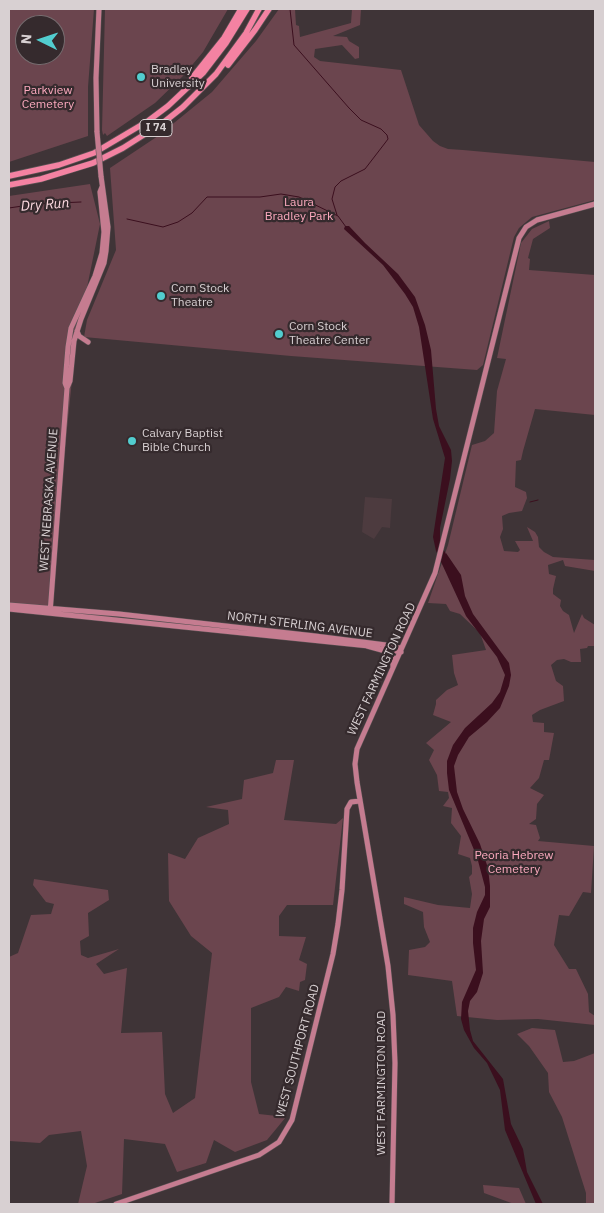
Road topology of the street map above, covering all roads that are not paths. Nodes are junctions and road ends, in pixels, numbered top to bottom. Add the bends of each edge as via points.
1 (99, 9) edge
2 (241, 9) edge
3 (247, 9) edge
4 (259, 9) edge
5 (269, 9) edge
6 (216, 74) junction
7 (180, 93) junction
8 (9, 176) edge
9 (9, 185) edge
10 (102, 185) junction
11 (595, 204) edge
12 (77, 329) junction
13 (88, 342) dead end
14 (67, 388) junction
15 (9, 605) edge
16 (9, 609) edge
17 (50, 610) junction
18 (364, 646) junction
19 (401, 652) junction
20 (390, 676) junction
21 (360, 801) junction
22 (116, 1204) edge
23 (392, 1204) edge

1 - 10 main road, WEST NEBRASKA AVENUE, bridge via 96,78
2 - 7 highway via 220,44
3 - 7 highway, I 74 via 214,59
4 - 6 highway, I 74
5 - 6 highway via 228,65
6 - 9 highway, I 74 via 173,116 118,151 71,171
7 - 8 highway, I 74 via 155,116 98,152
10 - 12 main road, WEST NEBRASKA AVENUE via 108,226 106,251 102,269
10 - 14 main road, WEST NEBRASKA AVENUE via 102,253 71,328
11 - 19 main road, WEST FARMINGTON ROAD via 537,220 525,228 518,239 439,559 431,586
12 - 13 main road via 79,336
12 - 14 main road, WEST NEBRASKA AVENUE
14 - 17 main road, WEST NEBRASKA AVENUE
15 - 17 main road, NORTH STERLING AVENUE
16 - 17 main road, NORTH STERLING AVENUE
17 - 18 main road, NORTH STERLING AVENUE
17 - 19 main road, NORTH STERLING AVENUE via 323,637 394,646
18 - 19 main road, NORTH STERLING AVENUE
18 - 20 main road via 390,653 394,661
19 - 20 main road, WEST FARMINGTON ROAD
20 - 21 main road, WEST FARMINGTON ROAD via 357,750 355,770
21 - 22 main road, WEST SOUTHPORT ROAD via 350,808 348,819 333,954 292,1120 279,1142 259,1155
21 - 23 main road, WEST FARMINGTON ROAD via 388,966 393,1015

